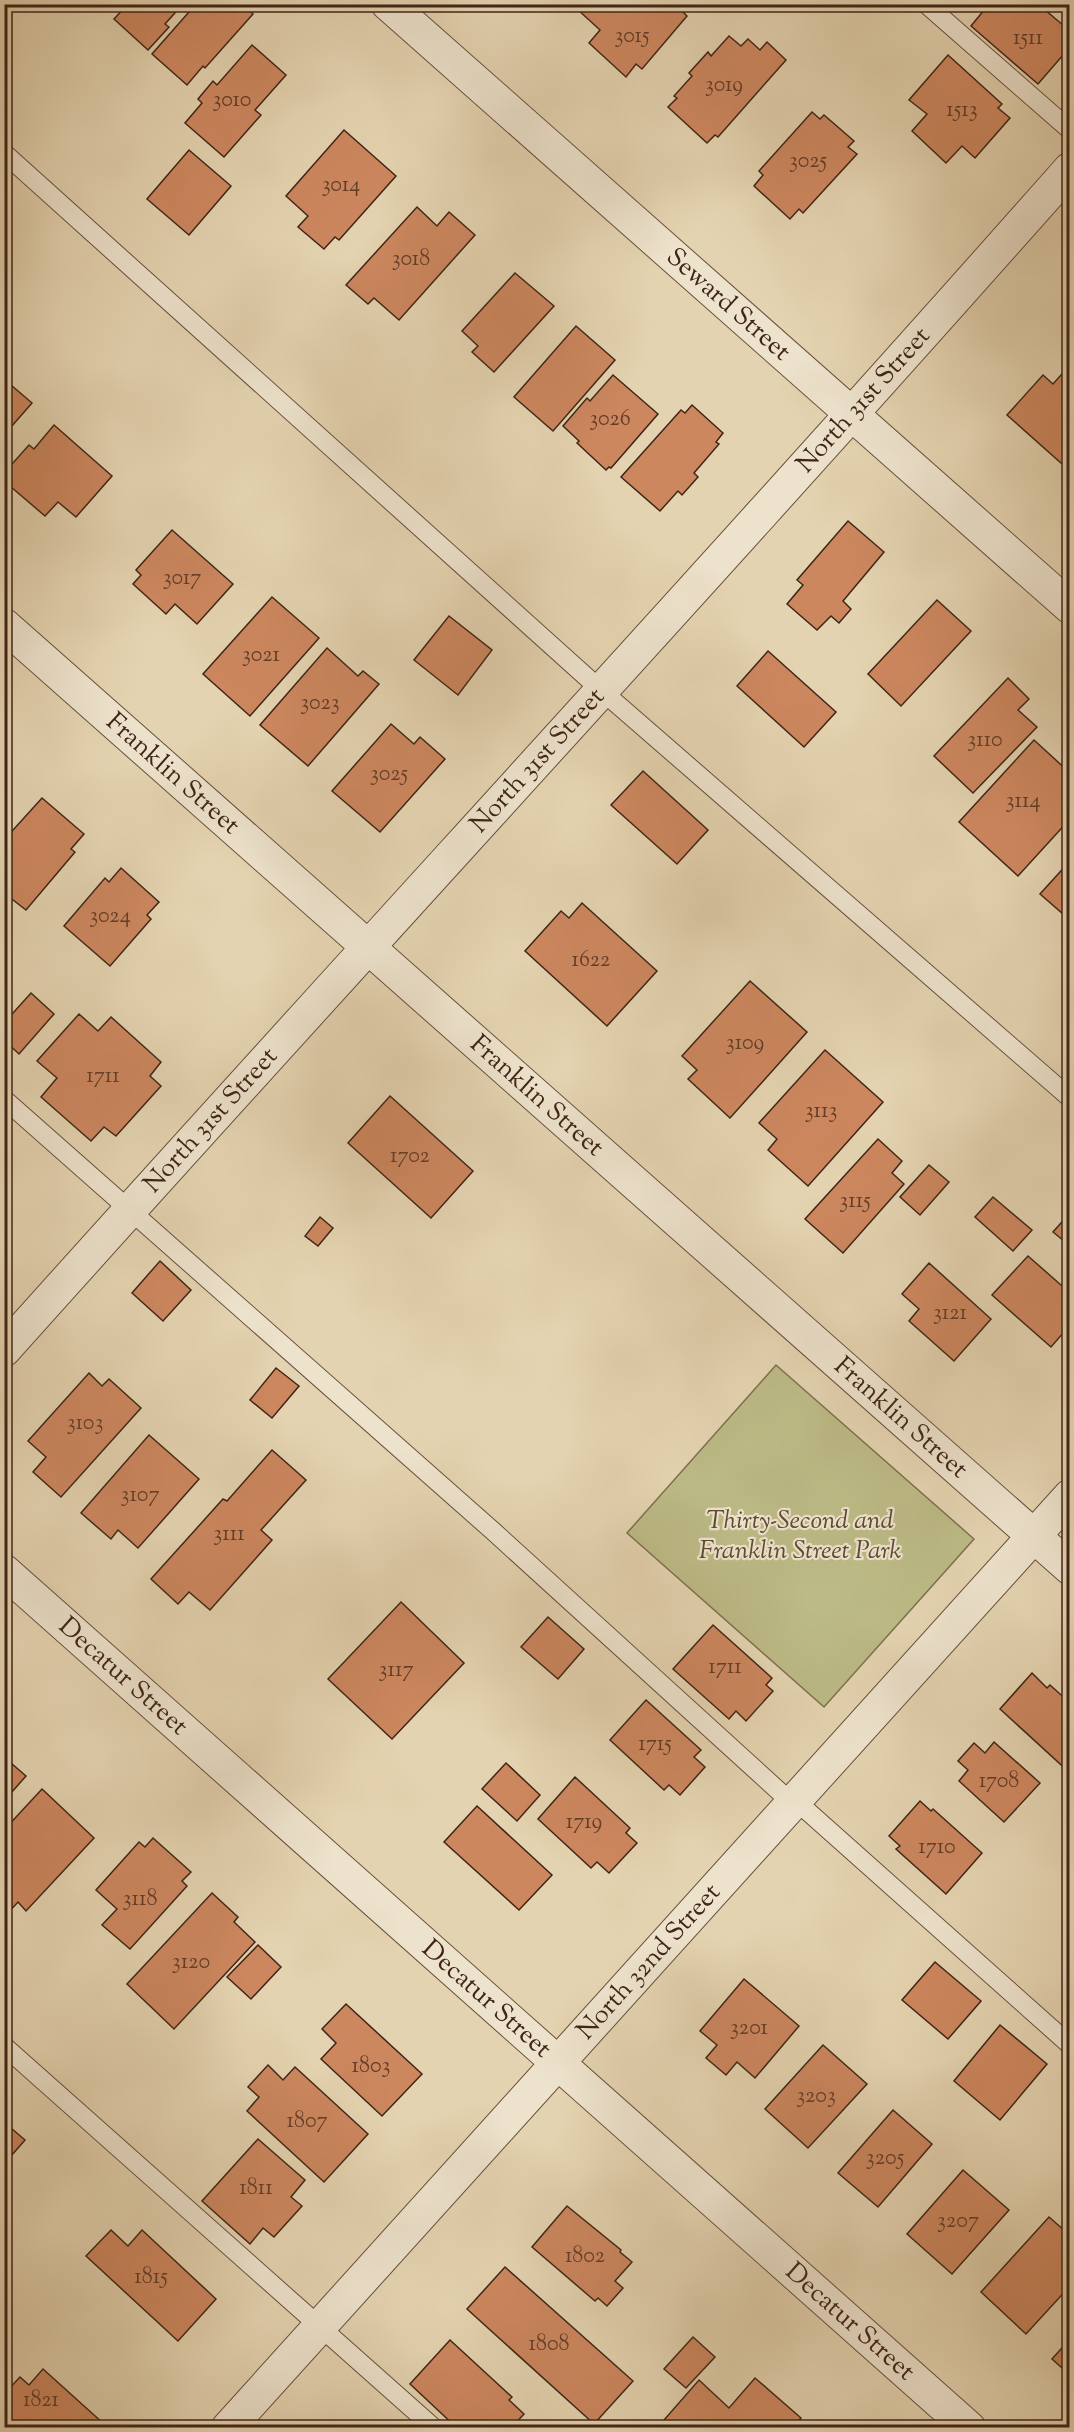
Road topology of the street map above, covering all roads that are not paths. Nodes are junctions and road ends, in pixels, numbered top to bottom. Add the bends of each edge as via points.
1 (388, 4) edge
2 (926, 4) edge
3 (1070, 130) edge
4 (4, 153) edge
5 (1070, 169) edge
6 (852, 415) junction
7 (1070, 607) edge
8 (4, 625) edge
9 (602, 691) junction
10 (368, 947) junction
11 (1070, 1098) edge
12 (4, 1099) edge
13 (129, 1210) junction
14 (4, 1350) edge
15 (1070, 1496) edge
16 (1034, 1536) junction
17 (1070, 1568) edge
18 (4, 1571) edge
19 (794, 1801) junction
20 (1070, 2044) edge
21 (4, 2046) edge
22 (558, 2062) junction
23 (319, 2325) junction
24 (228, 2427) edge
25 (434, 2427) edge
26 (969, 2427) edge

1 - 6 street, Seward Street
2 - 3 lane
4 - 9 lane
5 - 6 street, North 31st Street
6 - 7 street, Seward Street
6 - 9 street, North 31st Street
8 - 10 street, Franklin Street
9 - 10 street, North 31st Street
9 - 11 lane
10 - 13 street, North 31st Street
10 - 16 street, Franklin Street
12 - 13 lane
13 - 14 street, North 31st Street
13 - 19 lane
15 - 16 street, North 32nd Street
16 - 17 street, Franklin Street
16 - 19 street, North 32nd Street
18 - 22 street, Decatur Street
19 - 20 lane
19 - 22 street, North 32nd Street
21 - 23 lane
22 - 23 street, North 32nd Street
22 - 26 street, Decatur Street
23 - 24 street, North 32nd Street
23 - 25 lane

